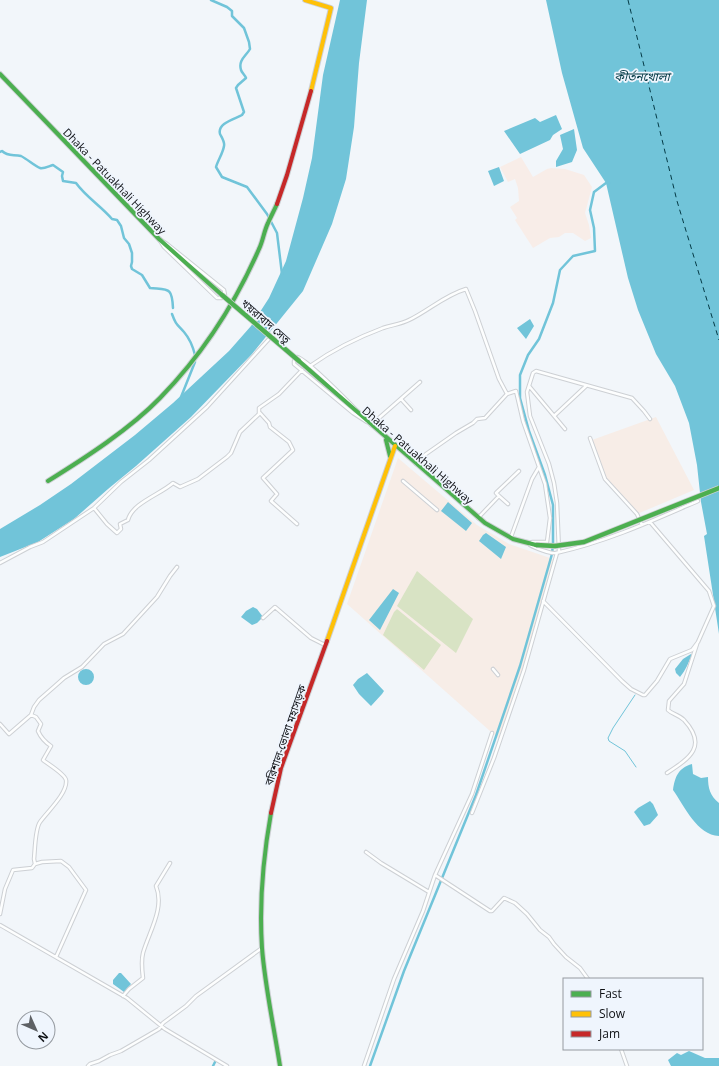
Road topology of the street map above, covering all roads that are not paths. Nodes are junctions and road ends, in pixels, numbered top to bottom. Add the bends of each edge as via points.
1 (305, 0) edge
2 (0, 74) edge
3 (159, 239) junction
4 (222, 295) joint
5 (269, 339) dead end
6 (299, 361) joint
7 (310, 366) junction
8 (302, 370) junction
9 (420, 382) dead end
10 (529, 386) junction
11 (586, 386) junction
12 (507, 394) junction
13 (401, 399) junction
14 (411, 410) dead end
15 (259, 413) junction
16 (554, 416) junction
17 (650, 419) dead end
18 (369, 424) junction
19 (565, 429) dead end
20 (385, 438) junction
21 (590, 438) dead end
22 (394, 446) junction
23 (406, 456) junction
24 (390, 460) junction
25 (416, 465) junction
26 (540, 467) junction
27 (519, 471) dead end
28 (48, 481) dead end
29 (402, 481) dead end
30 (719, 488) edge
31 (499, 496) junction
32 (698, 501) dead end
33 (508, 504) dead end
34 (94, 508) junction
35 (437, 510) dead end
36 (478, 518) junction
37 (650, 522) junction
38 (297, 524) dead end
39 (642, 525) junction
40 (511, 538) junction
41 (525, 543) junction
42 (557, 552) junction
43 (0, 563) edge
44 (177, 567) dead end
45 (543, 601) junction
46 (263, 618) dead end
47 (698, 642) junction
48 (326, 645) junction
49 (493, 669) dead end
50 (498, 675) dead end
51 (31, 715) junction
52 (0, 724) edge
53 (492, 734) dead end
54 (667, 773) dead end
55 (472, 812) dead end
56 (366, 852) dead end
57 (35, 864) junction
58 (170, 864) dead end
59 (436, 876) junction
60 (429, 892) junction
61 (0, 914) edge
62 (0, 925) edge
63 (262, 948) junction
64 (56, 957) junction
65 (587, 978) edge
66 (123, 996) junction
67 (162, 1026) junction
68 (621, 1050) edge
69 (88, 1066) edge
70 (227, 1066) edge
71 (280, 1066) edge
72 (364, 1066) edge
73 (627, 1066) edge

1 - 28 main road via 331,8 296,147 260,248 234,301 206,345 160,398 130,424
2 - 3 main road, Dhaka - Patuakhali Highway
3 - 3 street via 224,290 225,295 218,298 164,247
3 - 4 main road, Dhaka - Patuakhali Highway
4 - 6 main road, খয়রাবাদ সেতু, bridge
5 - 34 street via 207,407
6 - 18 main road, Dhaka - Patuakhali Highway
7 - 8 street via 297,357 294,364
7 - 12 street via 358,339 409,320 466,289
7 - 18 street
8 - 15 street via 279,394 259,408
8 - 18 street
9 - 13 street
10 - 11 street via 536,371
10 - 16 street
10 - 42 street via 527,392 530,416 554,483 557,503
11 - 16 street
11 - 17 street via 632,398
12 - 25 street via 485,418 480,417 456,433 426,454
12 - 26 street via 516,391 523,421
13 - 14 street
13 - 18 street
15 - 34 street via 240,432 227,457 198,479 180,487 173,483 148,499 130,514 128,520 120,524 121,529 117,533
15 - 38 street via 289,442 293,450 262,478 277,494 272,501
16 - 19 street
18 - 20 main road, Dhaka - Patuakhali Highway
20 - 22 main road, Dhaka - Patuakhali Highway
20 - 24 main road
21 - 39 street via 605,479 637,514
22 - 23 main road, Dhaka - Patuakhali Highway
22 - 24 main road, বরিশাল-ভোলা মহাসড়ক
23 - 24 main road via 395,456
23 - 25 main road, Dhaka - Patuakhali Highway
24 - 48 main road, বরিশাল-ভোলা মহাসড়ক
25 - 36 main road, Dhaka - Patuakhali Highway
26 - 40 street via 532,479
26 - 41 street via 550,518 548,541
27 - 31 street via 496,492
29 - 35 street
30 - 41 main road, Dhaka - Patuakhali Highway, bridge via 584,542 555,546
31 - 33 street
31 - 36 street
32 - 37 street
34 - 43 street via 43,542
36 - 40 main road, Dhaka - Patuakhali Highway
37 - 39 street
37 - 47 street via 709,590 714,606
39 - 42 street via 603,541
40 - 41 main road, Dhaka - Patuakhali Highway
41 - 42 street
42 - 45 street
44 - 51 street via 157,597 123,634 104,644 82,667 54,686 39,700
45 - 47 street via 622,681 643,695 657,681 670,659 692,650
45 - 55 street via 524,670 494,758
46 - 48 street via 275,607 311,638
47 - 54 street via 684,684 669,701 668,710 683,719 696,737 694,748 689,758
48 - 63 main road, বরিশাল-ভোলা মহাসড়ক via 273,797 262,878
49 - 50 street
51 - 52 street via 9,734
51 - 57 street via 42,724 38,731 44,741 51,746 43,760 64,776 66,781 58,800 39,823
53 - 59 street via 472,794
56 - 60 street
57 - 61 street via 32,868 13,870 5,889
57 - 64 street via 61,861 69,867 86,890
58 - 66 street via 156,886 159,903 143,954 143,978
59 - 60 street
59 - 65 street via 490,911 504,898 515,903
60 - 72 street via 394,979
62 - 64 street
63 - 67 street via 196,996
63 - 71 main road, বরিশাল-ভোলা মহাসড়ক
64 - 66 street
66 - 67 street
67 - 69 street via 149,1036
67 - 70 street
68 - 73 street

